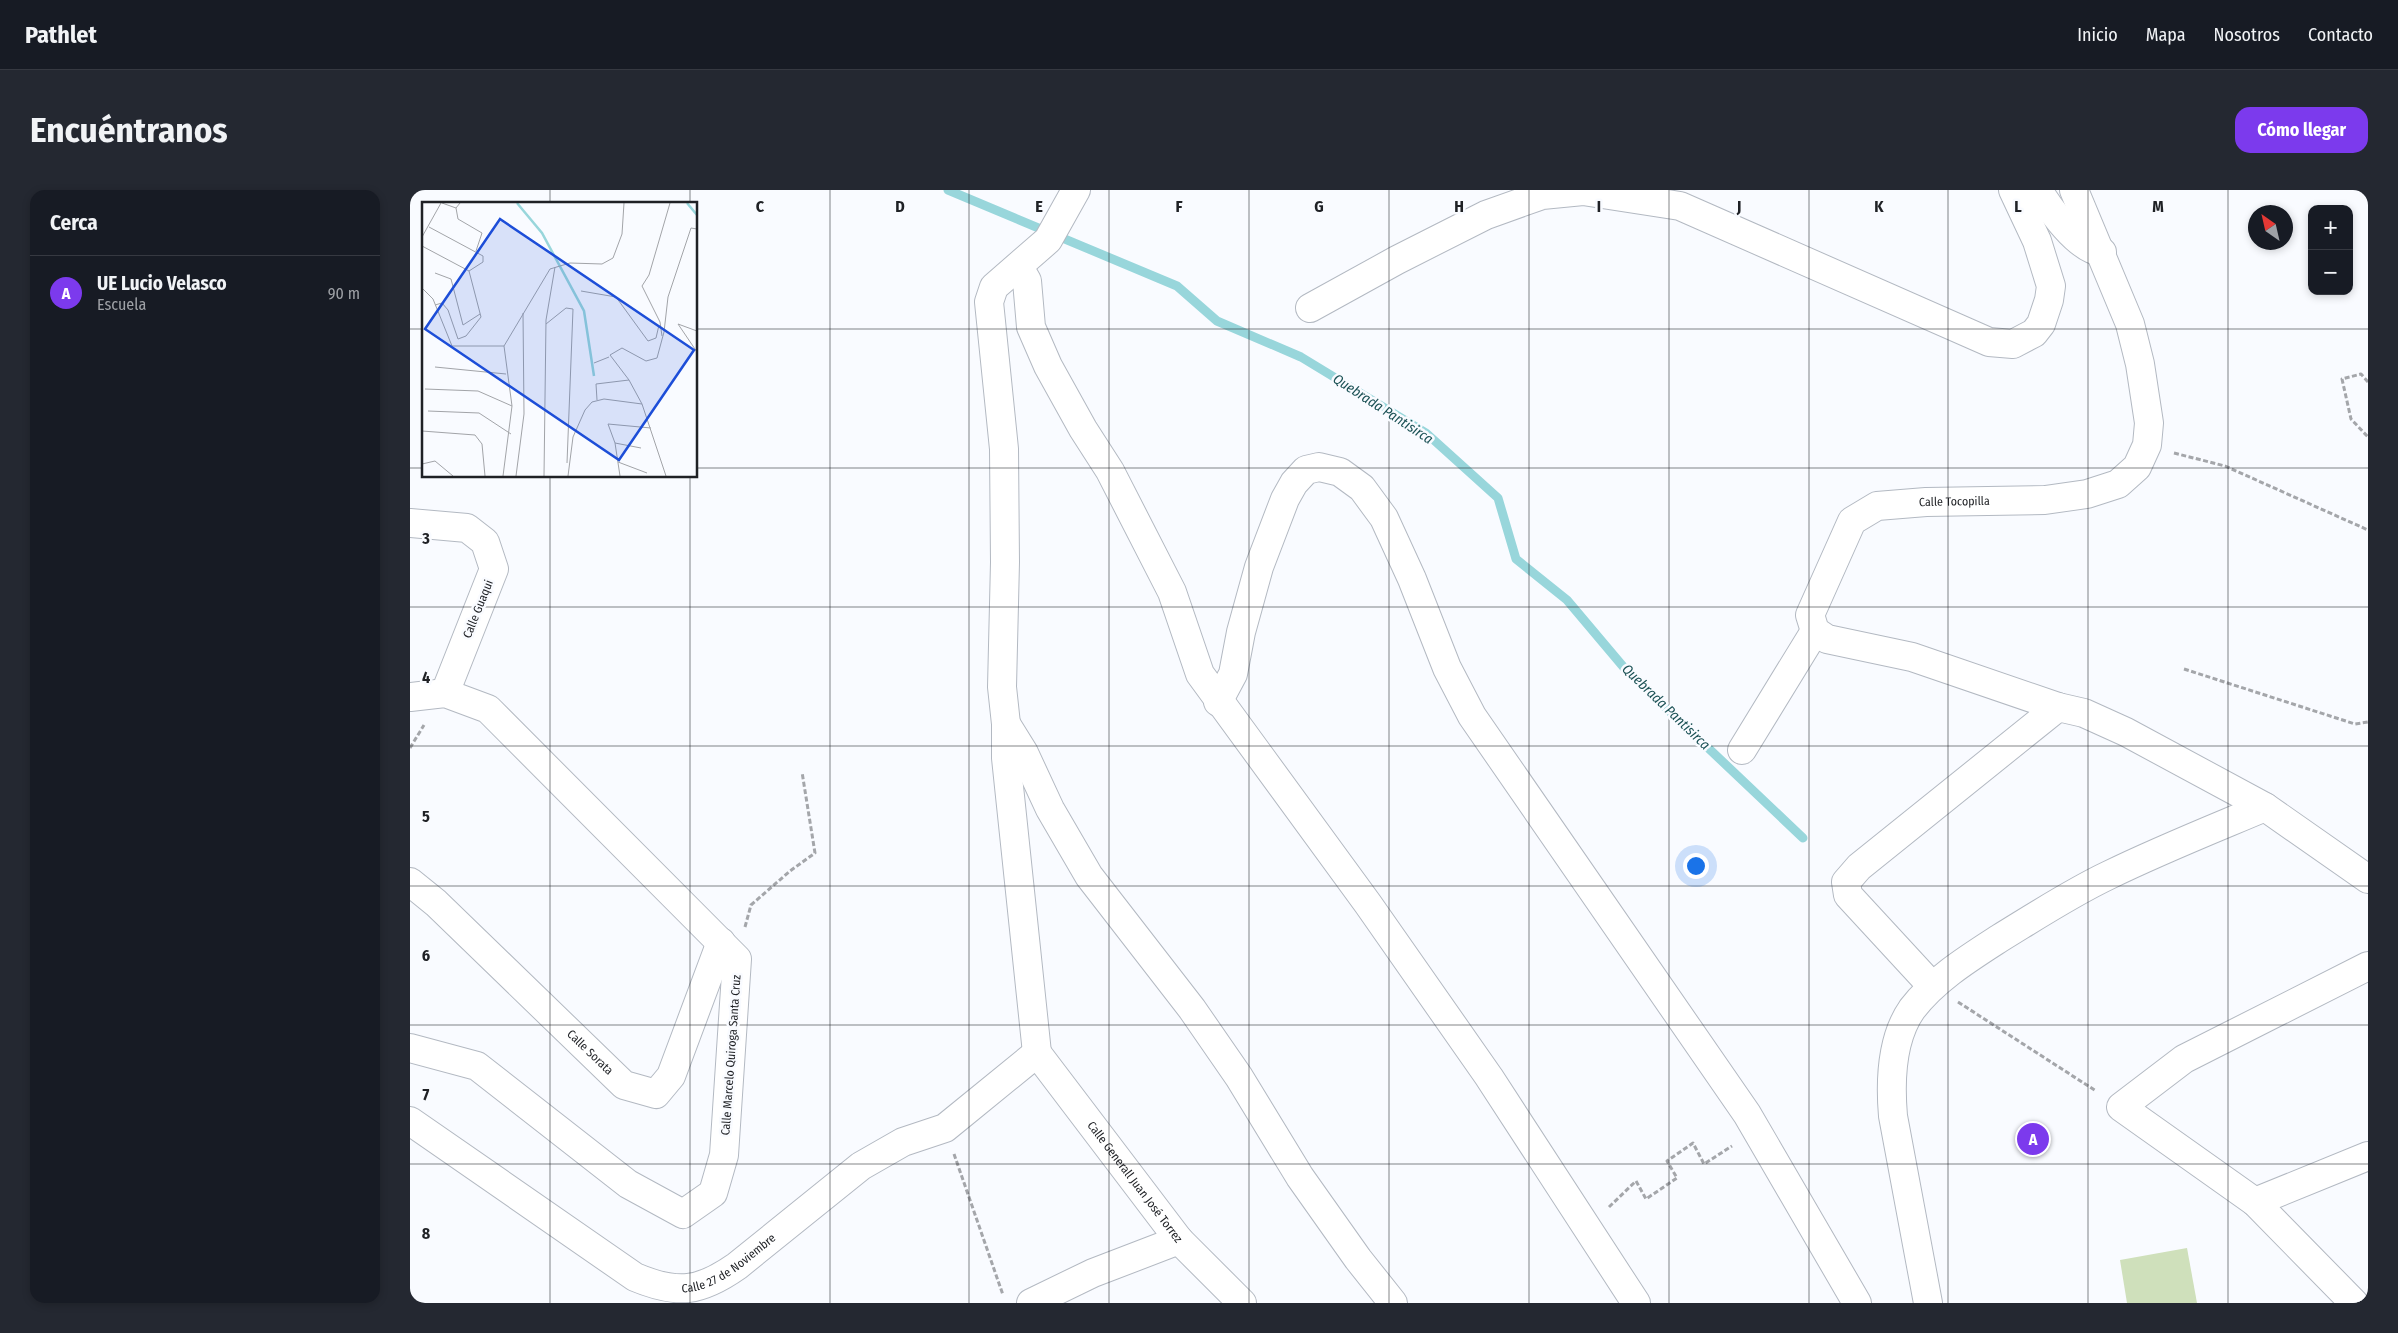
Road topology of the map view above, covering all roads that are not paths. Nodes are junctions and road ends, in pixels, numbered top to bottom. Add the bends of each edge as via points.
1 (1076, 190) edge
2 (2013, 190) edge
3 (2038, 190) edge
4 (2074, 190) edge
5 (2102, 252) junction
6 (1020, 267) junction
7 (1310, 308) dead end
8 (410, 524) edge
9 (1815, 631) junction
10 (445, 693) junction
11 (410, 697) edge
12 (1218, 702) junction
13 (2058, 707) junction
14 (1006, 724) junction
15 (1742, 750) dead end
16 (2266, 807) junction
17 (2368, 879) edge
18 (410, 882) edge
19 (729, 951) junction
20 (2368, 966) edge
21 (1932, 986) junction
22 (410, 1048) edge
23 (1037, 1054) junction
24 (410, 1121) edge
25 (2368, 1156) edge
26 (2255, 1202) junction
27 (1179, 1240) junction
28 (1031, 1303) edge
29 (1242, 1303) edge
30 (1393, 1303) edge
31 (1636, 1303) edge
32 (1857, 1303) edge
33 (1928, 1303) edge
34 (2354, 1303) edge

1 - 6 street via 1048,240
2 - 7 street via 2037,241 2051,286 2041,324 2034,333 2013,344 1989,342 1680,206 1583,191 1542,195 1486,215
3 - 5 street via 2072,233 2094,252
4 - 5 street, Calle Tocopilla
5 - 9 street, Calle Tocopilla via 2130,324 2148,406 2147,446 2137,467 2118,484 2087,494 2045,500 1877,506 1862,513 1852,521 1810,614
6 - 12 street via 1027,281 1031,327 1048,366 1110,471 1172,592 1200,674
6 - 14 street via 994,287 989,302 1004,449 1002,687
8 - 10 street, Calle Guaqui via 466,528 485,542 494,569
9 - 13 street via 1827,639 1912,657
9 - 15 street
10 - 11 street
10 - 19 street via 488,709
12 - 31 street via 1368,904 1489,1077
12 - 32 street via 1233,674 1259,567 1284,500 1306,470 1319,467 1340,472 1362,488 1384,518 1447,668 1472,716 1747,1114
13 - 16 street via 2084,713 2126,732
13 - 21 street via 1859,867 1846,882 1848,895
14 - 23 street via 1006,758
14 - 30 street via 1089,876 1192,1009 1239,1076 1300,1176 1358,1260
16 - 17 street
16 - 21 street via 2108,875 2023,923
18 - 19 street, Calle Sorata via 436,903 624,1085 656,1094 671,1076
19 - 22 street, Calle Marcelo Quiroga Santa Cruz via 724,1155 714,1193 683,1214 628,1184 477,1066
20 - 26 street via 2184,1059 2121,1107
21 - 33 street via 1902,1028 1891,1089 1893,1116
23 - 24 street, Calle 27 de Noviembre via 945,1128 903,1142 861,1166 770,1241 718,1279 694,1289 656,1286 635,1277
23 - 27 street, Calle Generall Juan José Torrez
25 - 26 street
26 - 34 street
27 - 28 street via 1093,1273
27 - 29 street, Calle Generall Juan José Torrez

